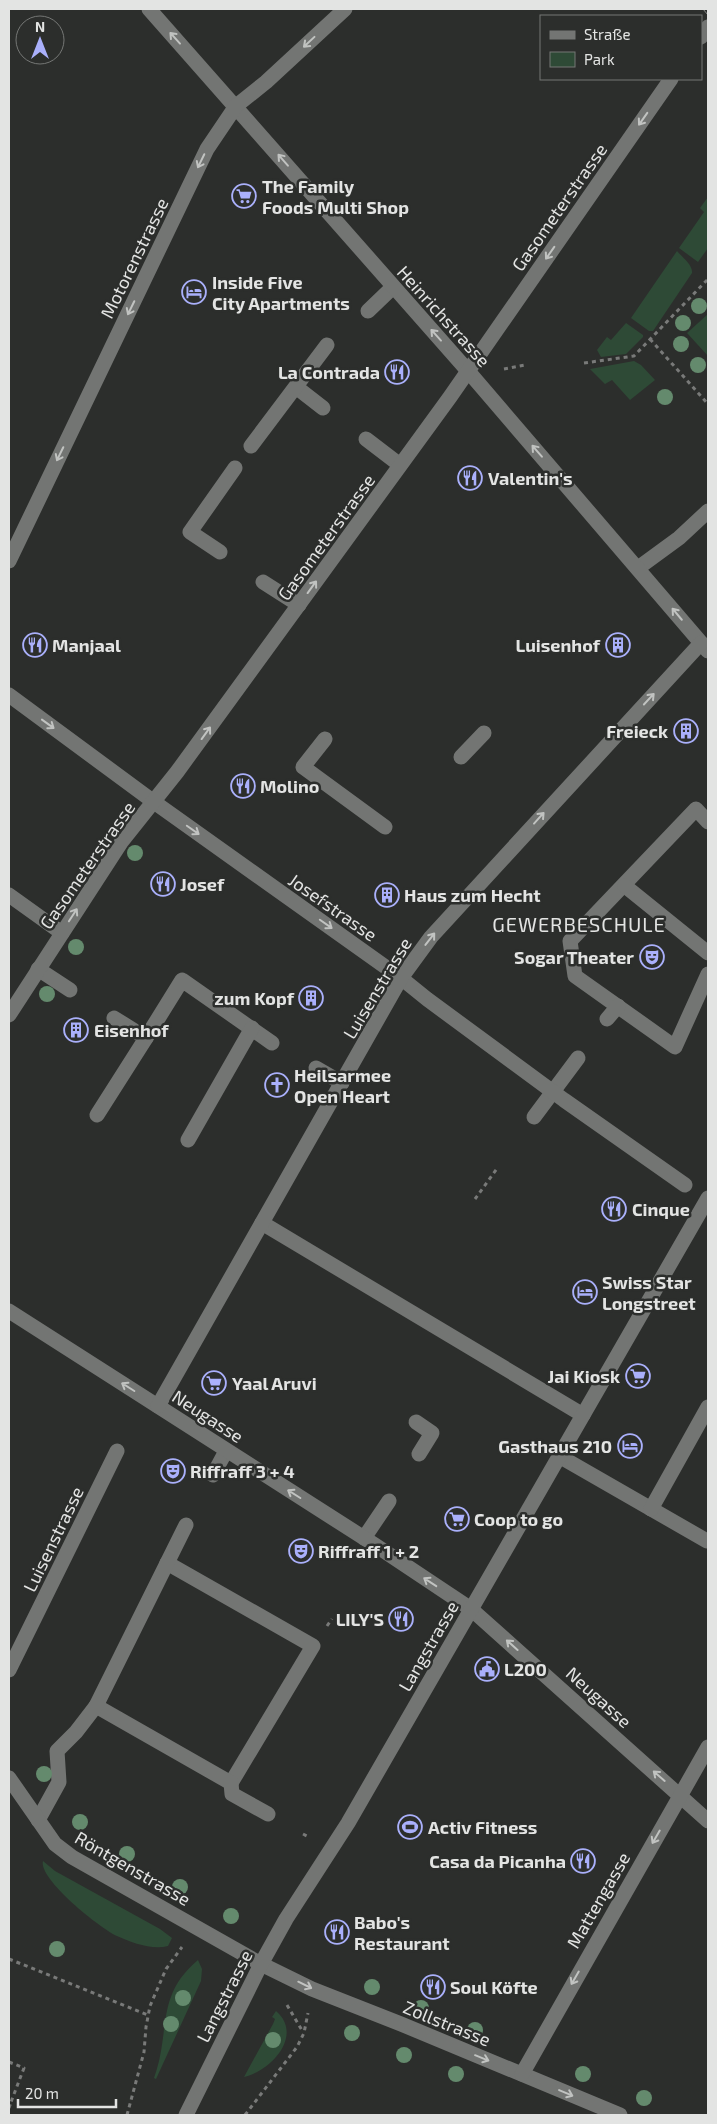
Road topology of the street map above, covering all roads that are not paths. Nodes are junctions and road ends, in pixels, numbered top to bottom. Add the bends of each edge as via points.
1 (149, 9) edge
2 (345, 9) edge
3 (669, 80) edge
4 (236, 106) junction
5 (393, 287) junction
6 (368, 311) dead end
7 (327, 345) dead end
8 (468, 371) junction
9 (296, 387) junction
10 (323, 408) dead end
11 (366, 439) dead end
12 (251, 446) dead end
13 (400, 465) junction
14 (235, 468) dead end
15 (708, 510) edge
16 (220, 552) dead end
17 (9, 561) edge
18 (638, 568) junction
19 (263, 582) dead end
20 (299, 606) junction
21 (705, 647) edge
22 (9, 695) edge
23 (484, 733) dead end
24 (326, 739) dead end
25 (461, 757) dead end
26 (154, 802) junction
27 (708, 822) edge
28 (384, 827) dead end
29 (625, 886) junction
30 (9, 895) edge
31 (62, 933) junction
32 (708, 953) edge
33 (38, 969) junction
34 (708, 974) edge
35 (401, 978) junction
36 (70, 990) dead end
37 (618, 1006) junction
38 (9, 1015) edge
39 (114, 1018) dead end
40 (607, 1019) dead end
41 (252, 1028) junction
42 (146, 1038) junction
43 (272, 1043) dead end
44 (578, 1058) dead end
45 (316, 1068) dead end
46 (342, 1083) junction
47 (558, 1096) junction
48 (97, 1115) dead end
49 (534, 1117) dead end
50 (188, 1140) dead end
51 (685, 1185) dead end
52 (708, 1200) edge
53 (262, 1223) junction
54 (9, 1311) edge
55 (158, 1406) junction
56 (708, 1407) edge
57 (582, 1415) junction
58 (416, 1422) dead end
59 (118, 1451) dead end
60 (226, 1451) junction
61 (419, 1454) dead end
62 (559, 1456) junction
63 (213, 1475) dead end
64 (389, 1501) dead end
65 (651, 1509) junction
66 (186, 1525) dead end
67 (364, 1538) junction
68 (707, 1541) edge
69 (167, 1563) junction
70 (471, 1609) junction
71 (9, 1670) edge
72 (96, 1706) junction
73 (708, 1747) edge
74 (9, 1778) edge
75 (230, 1783) junction
76 (680, 1795) junction
77 (268, 1814) dead end
78 (38, 1820) junction
79 (708, 1821) edge
80 (261, 1964) junction
81 (522, 2074) junction
82 (186, 2115) edge
83 (620, 2115) edge

4 -> 1 street, Heinrichstrasse
2 -> 4 street, Motorenstrasse
3 -> 8 street, Gasometerstrasse
5 -> 4 street, Heinrichstrasse
4 -> 17 street, Motorenstrasse via 207,149
5 - 6 street
8 -> 5 street, Heinrichstrasse
7 - 9 street
8 - 13 street, Gasometerstrasse
18 -> 8 street, Heinrichstrasse
9 - 10 street
9 - 12 street
11 - 13 street
20 -> 13 street, Gasometerstrasse
14 - 16 street via 190,532
15 - 18 street
21 -> 18 street, Heinrichstrasse
19 - 20 street
26 -> 20 street, Gasometerstrasse
35 -> 21 street, Luisenstrasse via 431,937
22 -> 26 street, Josefstrasse
23 - 25 street
24 - 28 street via 303,767
31 -> 26 street, Gasometerstrasse via 122,841
26 -> 35 street, Josefstrasse
27 - 29 street via 696,809
29 - 32 street
29 - 37 street via 570,941 575,976
30 - 31 street
31 - 33 street, Gasometerstrasse
33 - 36 street
33 - 38 street, Gasometerstrasse
34 - 37 street via 675,1047
35 - 46 street, Luisenstrasse
35 - 47 street, Josefstrasse
37 - 40 street
39 - 42 street
41 - 42 street via 182,980
41 - 43 street
41 - 50 street
42 - 48 street
44 - 47 street
45 - 46 street
46 - 53 street, Luisenstrasse
47 - 49 street
47 - 51 street, Josefstrasse
52 - 57 street, Langstrasse
53 - 55 street, Luisenstrasse
53 - 57 street
55 -> 54 street, Neugasse
55 - 60 street, Neugasse
56 - 65 street
57 - 62 street, Langstrasse
58 - 61 street via 432,1433
59 - 71 street, Luisenstrasse
60 - 63 street
67 -> 60 street, Neugasse
62 - 65 street
62 - 70 street, Langstrasse
64 - 67 street
65 - 68 street
66 - 69 street
70 -> 67 street, Neugasse
69 - 72 street
69 - 75 street via 313,1646
76 -> 70 street, Neugasse
70 - 80 street, Langstrasse via 348,1823
72 - 75 street
72 - 78 street via 57,1751 60,1782
73 - 76 street, Mattengasse
74 - 78 street, Röntgenstrasse
75 - 77 street via 232,1794
76 - 79 street, Neugasse
76 -> 81 street, Mattengasse
78 - 80 street, Röntgenstrasse via 55,1844 72,1857
80 -> 81 street, Zollstrasse via 312,1989
80 - 82 street, Langstrasse
81 -> 83 street, Zollstrasse

